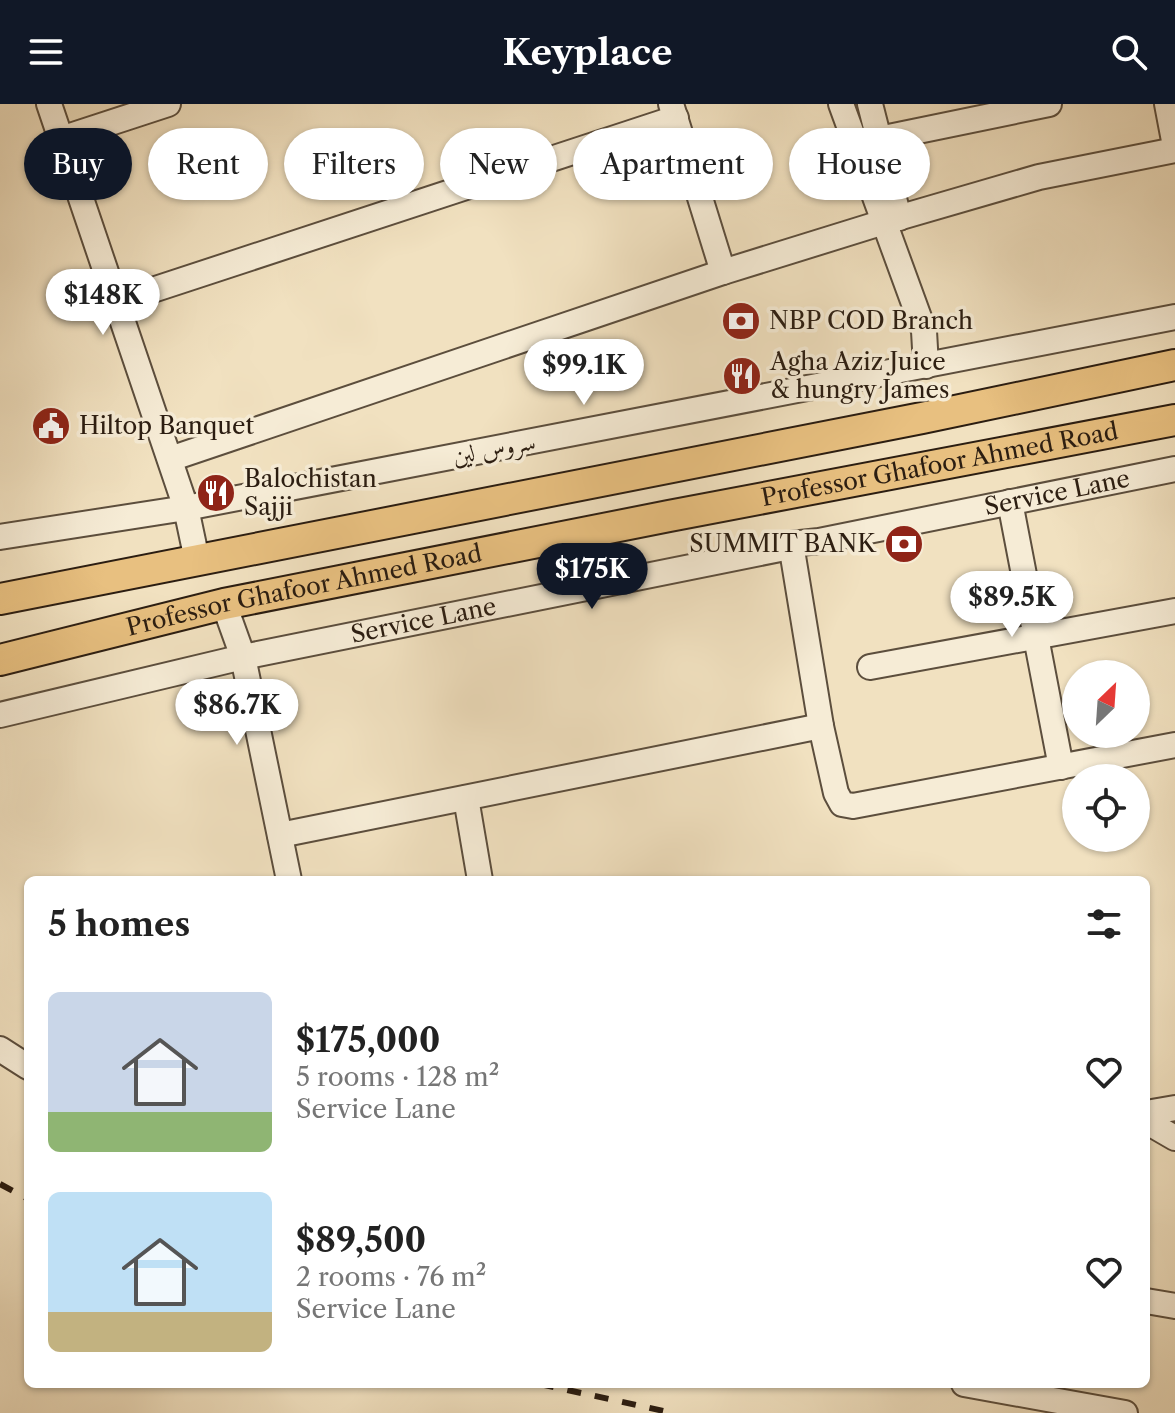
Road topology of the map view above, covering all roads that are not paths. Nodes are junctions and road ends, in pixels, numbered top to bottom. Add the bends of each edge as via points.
1 (49, 104) edge
2 (168, 104) edge
3 (841, 104) edge
4 (870, 104) edge
5 (1049, 104) edge
6 (1167, 104) edge
7 (674, 111) edge
8 (57, 128) edge
9 (95, 128) edge
10 (876, 128) edge
11 (930, 128) edge
12 (1175, 148) edge
13 (82, 200) edge
14 (888, 200) edge
15 (891, 220) junction
16 (723, 272) junction
17 (116, 302) junction
18 (1175, 317) edge
19 (1175, 365) edge
20 (926, 366) junction
21 (922, 418) junction
22 (1175, 420) edge
23 (170, 459) junction
24 (929, 467) junction
25 (1175, 469) edge
26 (1010, 502) junction
27 (186, 508) junction
28 (0, 537) edge
29 (791, 544) junction
30 (197, 560) junction
31 (0, 599) edge
32 (224, 604) junction
33 (1175, 611) edge
34 (1036, 636) junction
35 (243, 657) junction
36 (0, 660) edge
37 (870, 667) dead end
38 (0, 715) edge
39 (821, 726) junction
40 (1175, 745) edge
41 (1061, 767) junction
42 (466, 798) junction
43 (280, 835) junction
44 (288, 876) edge
45 (479, 876) edge
46 (0, 1049) edge
47 (24, 1064) edge
48 (1175, 1108) edge
49 (1150, 1112) edge
50 (1150, 1118) edge
51 (1175, 1138) edge
52 (1150, 1302) edge
53 (1175, 1306) edge
54 (986, 1388) edge
55 (1125, 1413) edge

1 - 8 street
2 - 9 street
3 - 15 street
4 - 10 street
5 - 11 street
6 - 12 street
7 - 16 street
7 - 17 street
12 - 15 street via 1039,177
13 - 17 street
14 - 15 street
15 - 16 street
15 - 20 street via 924,331
16 - 23 street
17 - 23 street
18 - 20 street, سروس لین
19 - 21 main road
20 - 27 street, سروس لین
21 - 24 main road
21 - 30 main road
22 - 24 main road, Professor Ghafoor Ahmed Road
23 - 27 street
24 - 32 main road, Professor Ghafoor Ahmed Road
25 - 26 street, Service Lane
26 - 29 street, Service Lane
26 - 34 street
27 - 28 street, سروس لین
27 - 30 street
29 - 35 street, Service Lane
29 - 39 street
30 - 31 main road
32 - 35 street
32 - 36 main road, Professor Ghafoor Ahmed Road
33 - 34 street
34 - 37 street
34 - 41 street
35 - 38 street, Service Lane
35 - 43 street
39 - 41 street via 836,793 842,804 853,806
39 - 42 street
40 - 41 street
42 - 43 street
42 - 45 street
43 - 44 street
46 - 47 street
48 - 49 street
50 - 51 street
52 - 53 street
54 - 55 street

